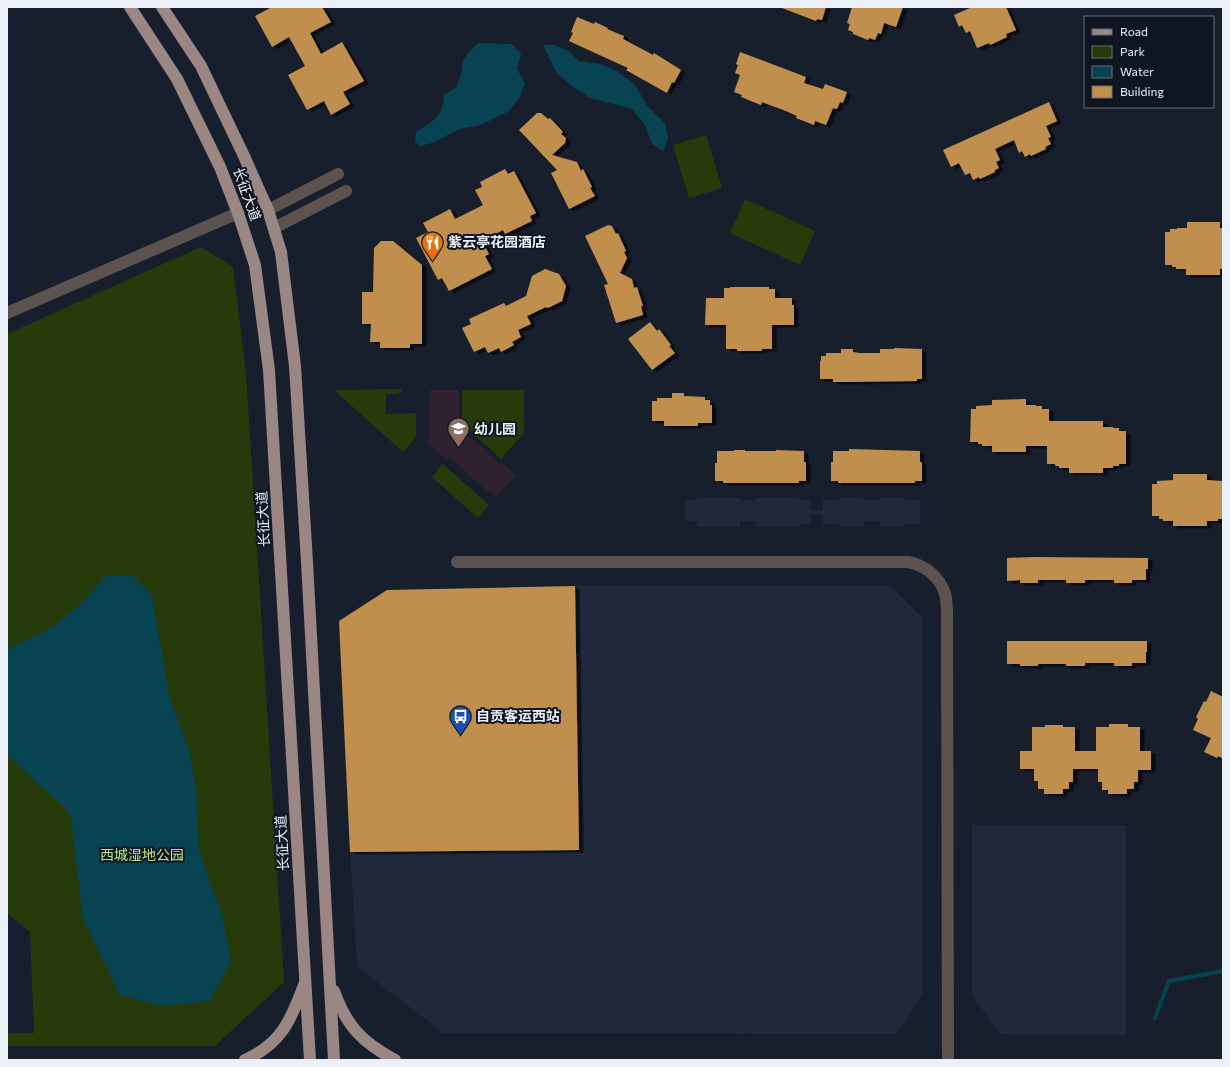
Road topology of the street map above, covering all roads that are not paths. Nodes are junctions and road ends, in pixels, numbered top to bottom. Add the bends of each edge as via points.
1 (130, 7) edge
2 (162, 7) edge
3 (338, 174) dead end
4 (346, 191) dead end
5 (268, 210) junction
6 (238, 213) junction
7 (274, 228) junction
8 (7, 314) edge
9 (457, 562) dead end
10 (330, 978) junction
11 (306, 980) junction
12 (245, 1060) edge
13 (310, 1060) edge
14 (334, 1060) edge
15 (395, 1060) edge
16 (948, 1060) edge

1 - 6 main road, 长征大道 via 177,79 220,167
2 - 5 main road, 长征大道 via 200,66
3 - 5 street
4 - 7 street
5 - 7 main road, 长征大道
6 - 8 street
6 - 11 main road, 长征大道 via 255,266 269,370
7 - 10 main road, 长征大道 via 281,252 295,366
9 - 16 street via 909,562 922,566 932,573 946,595 947,609
10 - 14 main road, 长征大道
10 - 15 main road via 339,1005 350,1025 366,1042
11 - 12 main road via 284,1030 270,1045
11 - 13 main road, 长征大道

